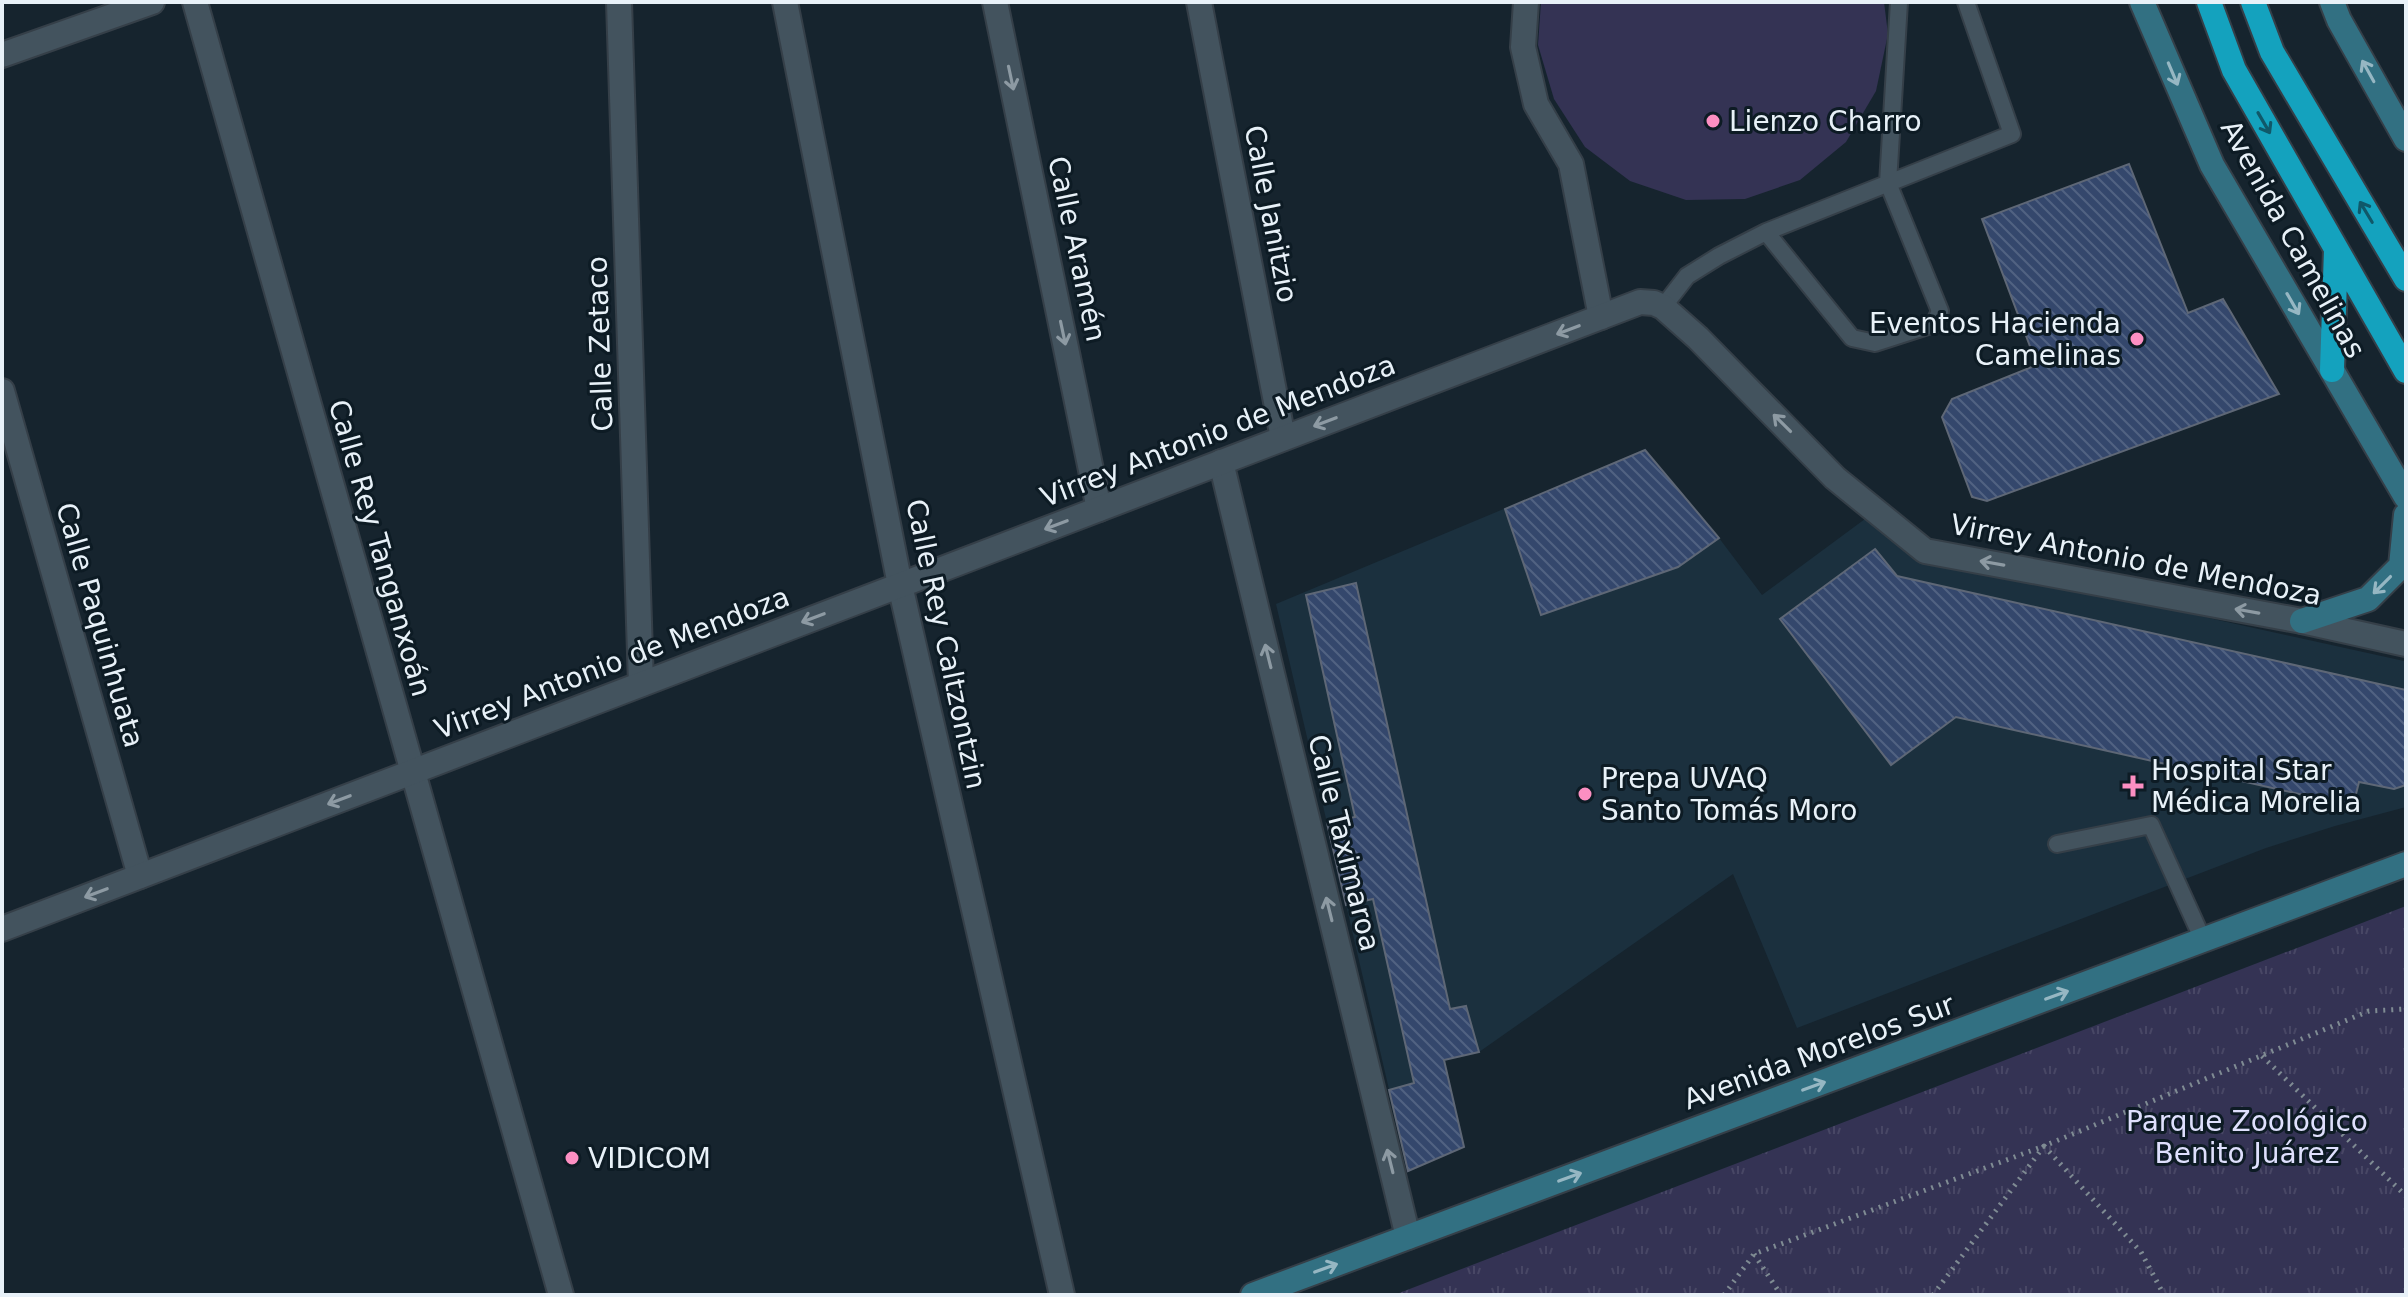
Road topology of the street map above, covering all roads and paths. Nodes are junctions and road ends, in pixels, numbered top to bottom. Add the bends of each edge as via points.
1 (152, 2) edge
2 (195, 2) edge
3 (619, 2) edge
4 (785, 2) edge
5 (995, 2) edge
6 (1199, 2) edge
7 (1526, 2) edge
8 (1916, 2) edge
9 (1966, 2) edge
10 (2142, 2) edge
11 (2209, 2) edge
12 (2253, 2) edge
13 (2332, 2) edge
14 (1899, 5) edge
15 (2, 55) edge
16 (2406, 139) edge
17 (1888, 183) junction
18 (1766, 232) junction
19 (2336, 249) junction
20 (2406, 279) edge
21 (1663, 307) junction
22 (1601, 317) junction
23 (2332, 370) junction
24 (2406, 371) edge
25 (2, 391) edge
26 (1283, 438) junction
27 (1221, 462) junction
28 (2406, 497) edge
29 (1099, 509) junction
30 (2406, 515) edge
31 (900, 585) junction
32 (2302, 621) junction
33 (2406, 644) edge
34 (641, 684) junction
35 (412, 772) junction
36 (2057, 844) dead end
37 (2406, 864) edge
38 (140, 876) junction
39 (2, 929) edge
40 (2203, 940) junction
41 (2406, 1009) edge
42 (2262, 1056) junction
43 (2044, 1146) junction
44 (2406, 1196) edge
45 (1408, 1237) junction
46 (1754, 1254) junction
47 (561, 1295) edge
48 (1062, 1295) edge
49 (1253, 1295) edge
50 (1724, 1295) edge
51 (1781, 1295) edge
52 (1933, 1295) edge
53 (2164, 1295) edge

1 - 15 street
2 - 35 street, Calle Rey Tanganxoán
3 - 34 street, Calle Zetaco
4 - 31 street, Calle Rey Caltzontzin
5 -> 29 street, Calle Aramén
6 - 26 street, Calle Janitzio
7 - 22 street via 1523,47 1536,104 1571,164
8 - 14 lane
9 - 17 lane via 2012,134
10 -> 23 main road, Avenida Camelinas via 2212,165
11 -> 19 highway, Avenida Camelinas via 2234,70
20 -> 12 highway via 2272,52
16 -> 13 main road
14 - 17 lane
17 - 18 lane
17 - 18 lane via 1940,311 1934,324 1875,343 1852,338
18 - 21 lane via 1687,276
19 - 23 highway
19 - 24 highway, Avenida Camelinas
21 - 22 street, Virrey Antonio de Mendoza via 1640,302
32 -> 21 street, Virrey Antonio de Mendoza via 1925,551 1835,478
22 -> 26 street, Virrey Antonio de Mendoza
23 - 28 main road, Avenida Camelinas
25 - 38 street, Calle Paquinhuata
26 - 27 street, Virrey Antonio de Mendoza
27 - 29 street, Virrey Antonio de Mendoza
45 -> 27 street, Calle Taximaroa
29 -> 31 street, Virrey Antonio de Mendoza
30 -> 32 main road via 2401,566 2368,599
31 -> 34 street, Virrey Antonio de Mendoza
31 - 48 street, Calle Rey Caltzontzin
32 - 33 street, Virrey Antonio de Mendoza
34 - 35 street, Virrey Antonio de Mendoza
35 -> 38 street, Virrey Antonio de Mendoza
35 - 47 street, Calle Rey Tanganxoán
36 - 40 lane via 2151,825
37 - 40 main road, Avenida Morelos Sur
38 -> 39 street, Virrey Antonio de Mendoza
45 -> 40 main road, Avenida Morelos Sur
41 - 42 path via 2369,1011
42 - 43 path
42 - 44 path
43 - 46 path
43 - 52 path
43 - 53 path via 2141,1252
49 -> 45 main road, Avenida Morelos Sur
46 - 50 path
46 - 51 path

